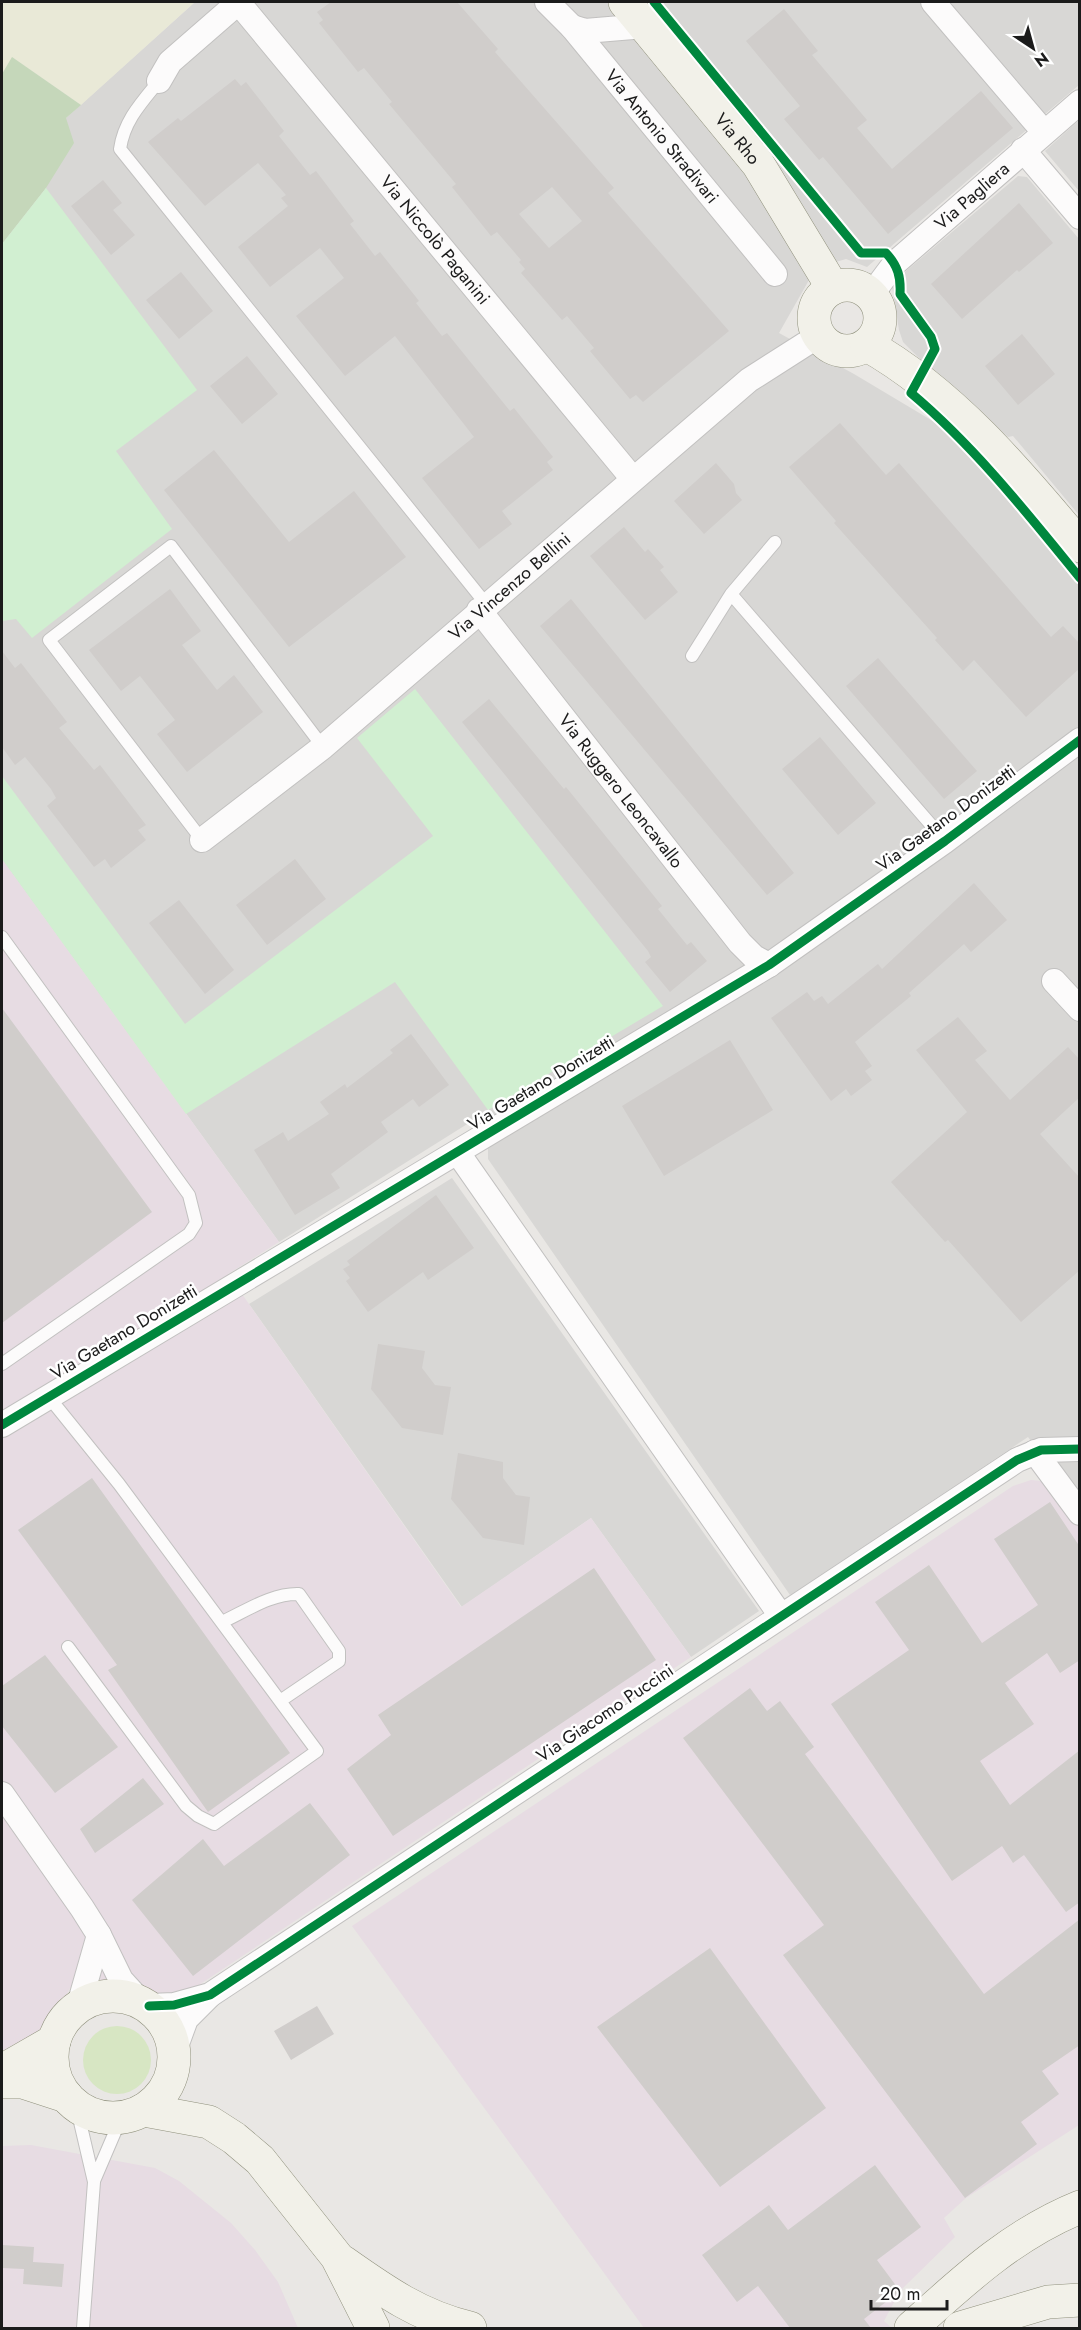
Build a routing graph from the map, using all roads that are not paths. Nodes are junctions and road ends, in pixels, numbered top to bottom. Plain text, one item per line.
1 (238, 2) edge
2 (547, 2) edge
3 (933, 2) edge
4 (635, 14) edge
5 (572, 27) junction
6 (159, 81) joint
7 (1080, 102) edge
8 (1044, 132) junction
9 (1023, 150) junction
10 (1080, 217) edge
11 (775, 274) dead end
12 (833, 288) junction
13 (871, 295) junction
14 (818, 336) junction
15 (867, 345) junction
16 (633, 479) junction
17 (775, 542) dead end
18 (1080, 546) edge
19 (731, 594) junction
20 (482, 607) junction
21 (692, 656) dead end
22 (1080, 740) edge
23 (323, 747) junction
24 (202, 840) joint
25 (945, 841) junction
26 (2, 937) edge
27 (769, 965) junction
28 (1054, 981) dead end
29 (1080, 1009) edge
30 (458, 1153) junction
31 (2, 1364) edge
32 (48, 1396) junction
33 (2, 1425) edge
34 (1080, 1449) edge
35 (1035, 1452) junction
36 (1080, 1513) edge
37 (781, 1616) junction
38 (222, 1622) junction
39 (68, 1647) dead end
40 (280, 1701) junction
41 (2, 1794) edge
42 (99, 1935) junction
43 (210, 1995) junction
44 (146, 2004) junction
45 (79, 2005) junction
46 (54, 2041) junction
47 (175, 2055) junction
48 (2, 2071) edge
49 (2, 2082) edge
50 (71, 2101) junction
51 (133, 2114) junction
52 (209, 2122) junction
53 (94, 2182) junction
54 (1080, 2207) edge
55 (337, 2257) junction
56 (1080, 2300) edge
57 (83, 2328) edge
58 (373, 2328) edge
59 (470, 2328) edge
60 (911, 2328) edge
61 (960, 2328) edge

1 - 6 street
1 - 16 street, Via Niccolò Paganini
2 - 5 street, Via Antonio Stradivari
3 - 8 street
4 - 5 street
4 - 12 main road, Via Rho
5 - 11 street, Via Antonio Stradivari
6 - 20 lane
7 - 8 street, Via Pagliera
8 - 9 street, Via Pagliera
9 - 10 street
9 - 13 street, Via Pagliera
12 - 13 main road
12 - 14 main road
13 - 15 main road
14 - 15 main road
14 - 16 street, Via Vincenzo Bellini
15 - 18 main road
16 - 20 street, Via Vincenzo Bellini
17 - 19 lane
19 - 21 lane
19 - 25 lane
20 - 23 street, Via Vincenzo Bellini
20 - 27 street, Via Ruggero Leoncavallo
22 - 25 street, Via Gaetano Donizetti
23 - 24 street, Via Vincenzo Bellini
23 - 24 lane
25 - 27 street, Via Gaetano Donizetti
26 - 31 lane
27 - 30 street, Via Gaetano Donizetti
28 - 29 street
30 - 32 street, Via Gaetano Donizetti
30 - 37 street
32 - 33 street, Via Gaetano Donizetti
32 - 38 lane
34 - 35 street, Via Giacomo Puccini
35 - 36 street
35 - 37 street, Via Giacomo Puccini
37 - 43 street, Via Giacomo Puccini
38 - 40 lane
38 - 40 lane
39 - 40 lane
41 - 42 street
42 - 44 street
42 - 45 street
43 - 44 street, Via Giacomo Puccini
43 - 47 street
44 - 45 main road
44 - 47 main road
45 - 46 main road
46 - 48 main road
46 - 50 main road
47 - 51 main road
47 - 52 main road
49 - 50 main road
50 - 51 main road
50 - 53 lane
51 - 52 main road
51 - 53 lane
52 - 55 main road
53 - 57 lane
54 - 60 main road
55 - 58 main road
55 - 59 main road
56 - 61 main road

